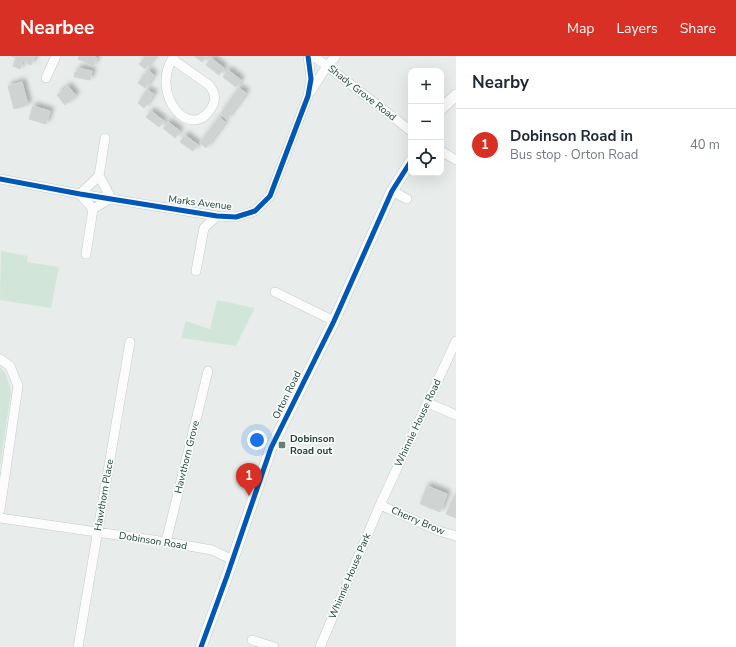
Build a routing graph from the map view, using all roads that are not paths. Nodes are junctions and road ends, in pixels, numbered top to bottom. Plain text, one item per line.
1 (56, 56) edge
2 (308, 56) edge
3 (313, 56) edge
4 (336, 56) edge
5 (173, 57) edge
6 (327, 66) junction
7 (46, 78) dead end
8 (456, 95) edge
9 (308, 96) junction
10 (444, 105) edge
11 (408, 129) edge
12 (105, 138) dead end
13 (444, 153) edge
14 (456, 160) edge
15 (408, 166) edge
16 (99, 176) junction
17 (4, 180) edge
18 (0, 188) edge
19 (392, 191) junction
20 (80, 194) junction
21 (111, 198) junction
22 (407, 199) dead end
23 (93, 210) junction
24 (193, 212) junction
25 (217, 216) junction
26 (204, 228) junction
27 (86, 254) dead end
28 (196, 271) dead end
29 (275, 292) dead end
30 (334, 322) junction
31 (456, 341) edge
32 (130, 342) dead end
33 (0, 359) edge
34 (208, 371) dead end
35 (428, 403) junction
36 (456, 415) edge
37 (380, 505) junction
38 (0, 510) edge
39 (0, 518) edge
40 (97, 532) junction
41 (456, 536) edge
42 (166, 542) junction
43 (233, 560) junction
44 (252, 640) dead end
45 (78, 647) edge
46 (201, 647) edge
47 (274, 647) edge
48 (320, 647) edge

1 - 7 street
2 - 9 street, Marks Avenue
3 - 6 street, Shady Grove Road
4 - 6 street, Marks Avenue
5 - 5 street
6 - 9 street, Marks Avenue
6 - 11 street, Shady Grove Road
8 - 10 street
9 - 25 street, Marks Avenue
12 - 16 street
13 - 14 street
15 - 19 street, Orton Road
16 - 20 street
16 - 21 street
17 - 18 street
17 - 20 street, Marks Avenue
19 - 22 street
19 - 30 street, Orton Road
20 - 21 street, Marks Avenue
20 - 23 street
21 - 23 street
21 - 24 street, Marks Avenue
23 - 27 street
24 - 25 street, Marks Avenue
24 - 26 street
25 - 26 street
26 - 28 street
29 - 30 street
30 - 43 street, Orton Road
31 - 35 street, Whinnie House Road
32 - 40 street, Hawthorn Place
33 - 38 street
34 - 42 street, Hawthorn Grove
35 - 36 street
35 - 37 street, Whinnie House Road
37 - 41 street, Cherry Brow
37 - 48 street, Whinnie House Park
39 - 40 street, Dobinson Road
40 - 42 street, Dobinson Road
40 - 45 street, Hawthorn Place
42 - 43 street, Dobinson Road
43 - 46 street, Orton Road
44 - 47 street

